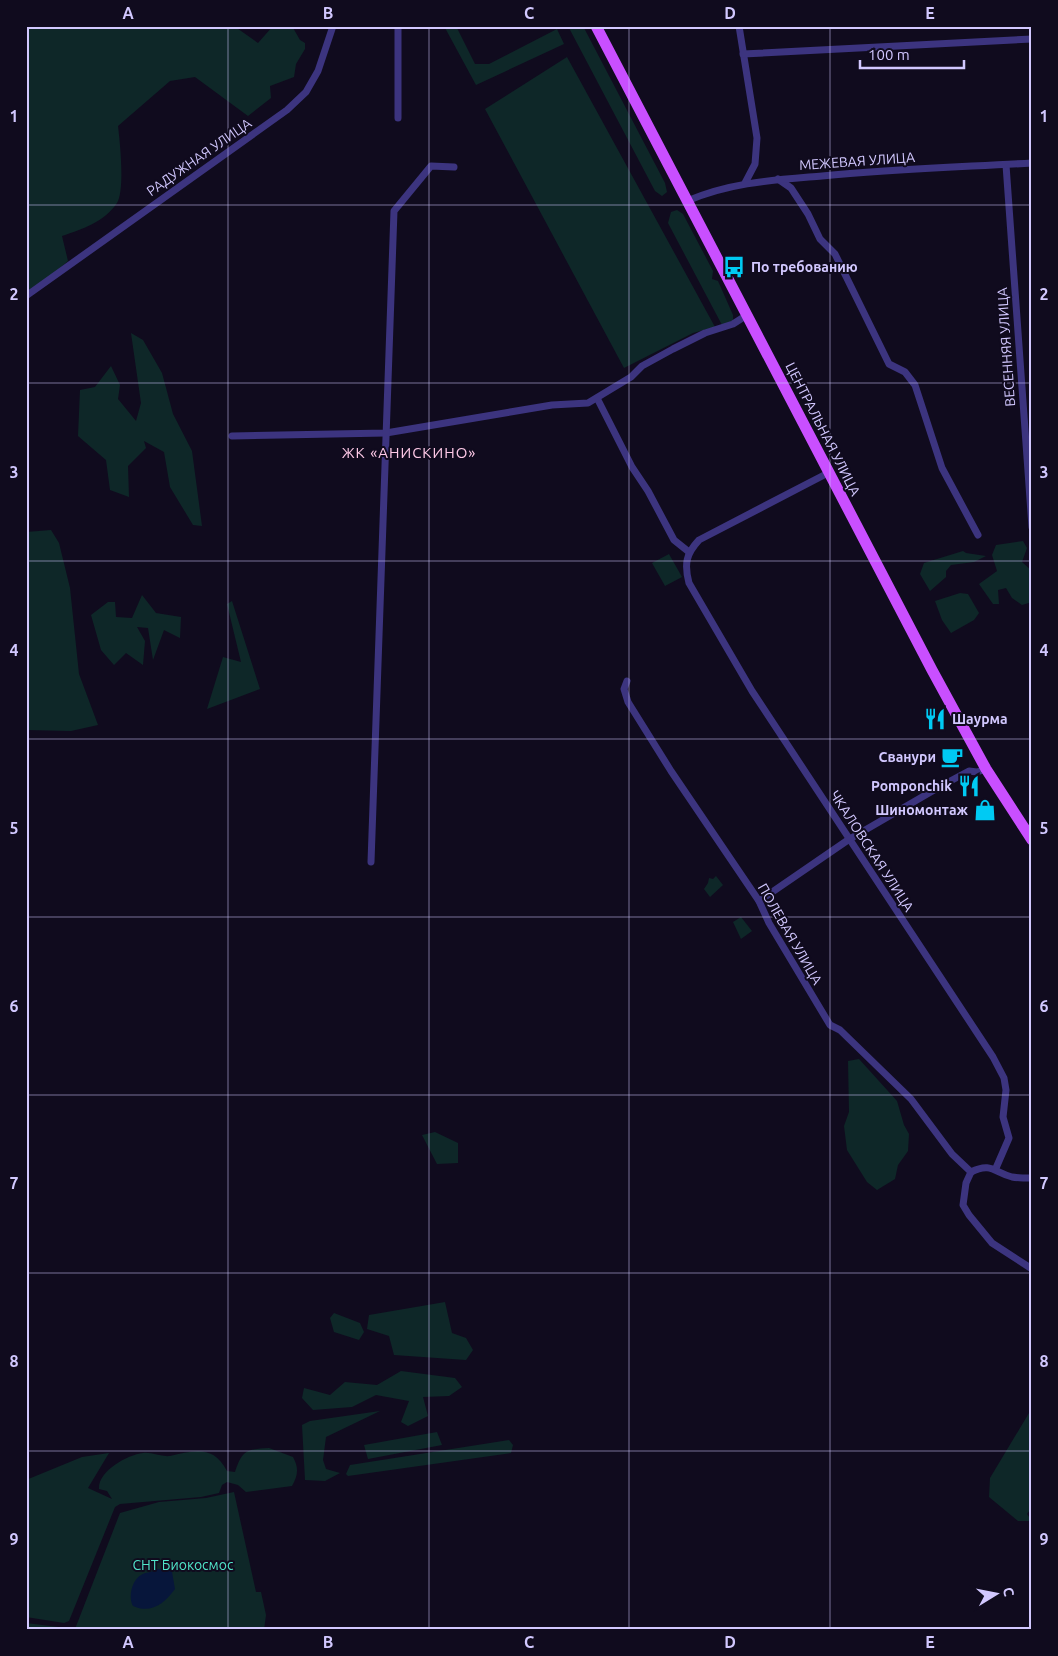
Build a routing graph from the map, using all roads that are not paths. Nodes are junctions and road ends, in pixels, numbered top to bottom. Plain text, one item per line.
1 (333, 26) edge
2 (398, 26) edge
3 (596, 26) edge
4 (739, 26) edge
5 (1032, 39) edge
6 (743, 54) junction
7 (398, 118) dead end
8 (1032, 163) edge
9 (1006, 165) junction
10 (454, 167) dead end
11 (778, 179) junction
12 (745, 183) junction
13 (687, 201) junction
14 (26, 296) edge
15 (747, 316) junction
16 (597, 398) junction
17 (386, 433) junction
18 (232, 436) dead end
19 (828, 473) junction
20 (1032, 527) edge
21 (978, 534) dead end
22 (689, 552) junction
23 (627, 681) dead end
24 (986, 769) junction
25 (848, 840) junction
26 (1032, 840) edge
27 (371, 862) dead end
28 (759, 901) junction
29 (996, 1168) junction
30 (971, 1172) junction
31 (1032, 1178) edge
32 (1032, 1269) edge

1 - 14 street, РАДУЖНАЯ УЛИЦА
2 - 7 street
3 - 13 main road, ЦЕНТРАЛЬНАЯ УЛИЦА
4 - 6 street
5 - 6 street
6 - 12 street
8 - 9 street, МЕЖЕВАЯ УЛИЦА
9 - 11 street, МЕЖЕВАЯ УЛИЦА
9 - 20 street, ВЕСЕННЯЯ УЛИЦА
10 - 17 street
11 - 12 street, МЕЖЕВАЯ УЛИЦА
11 - 21 street
12 - 13 street, МЕЖЕВАЯ УЛИЦА
13 - 15 main road, ЦЕНТРАЛЬНАЯ УЛИЦА
15 - 16 street
15 - 19 main road, ЦЕНТРАЛЬНАЯ УЛИЦА
16 - 17 street
16 - 22 street
17 - 18 street
17 - 27 street
19 - 22 street
19 - 24 main road, ЦЕНТРАЛЬНАЯ УЛИЦА
22 - 25 street, ЧКАЛОВСКАЯ УЛИЦА
23 - 28 street, ПОЛЕВАЯ УЛИЦА
24 - 25 street
24 - 26 main road, ЦЕНТРАЛЬНАЯ УЛИЦА
25 - 28 street
25 - 29 street, ЧКАЛОВСКАЯ УЛИЦА
28 - 30 street, ПОЛЕВАЯ УЛИЦА
29 - 30 street
29 - 31 street
30 - 32 street

